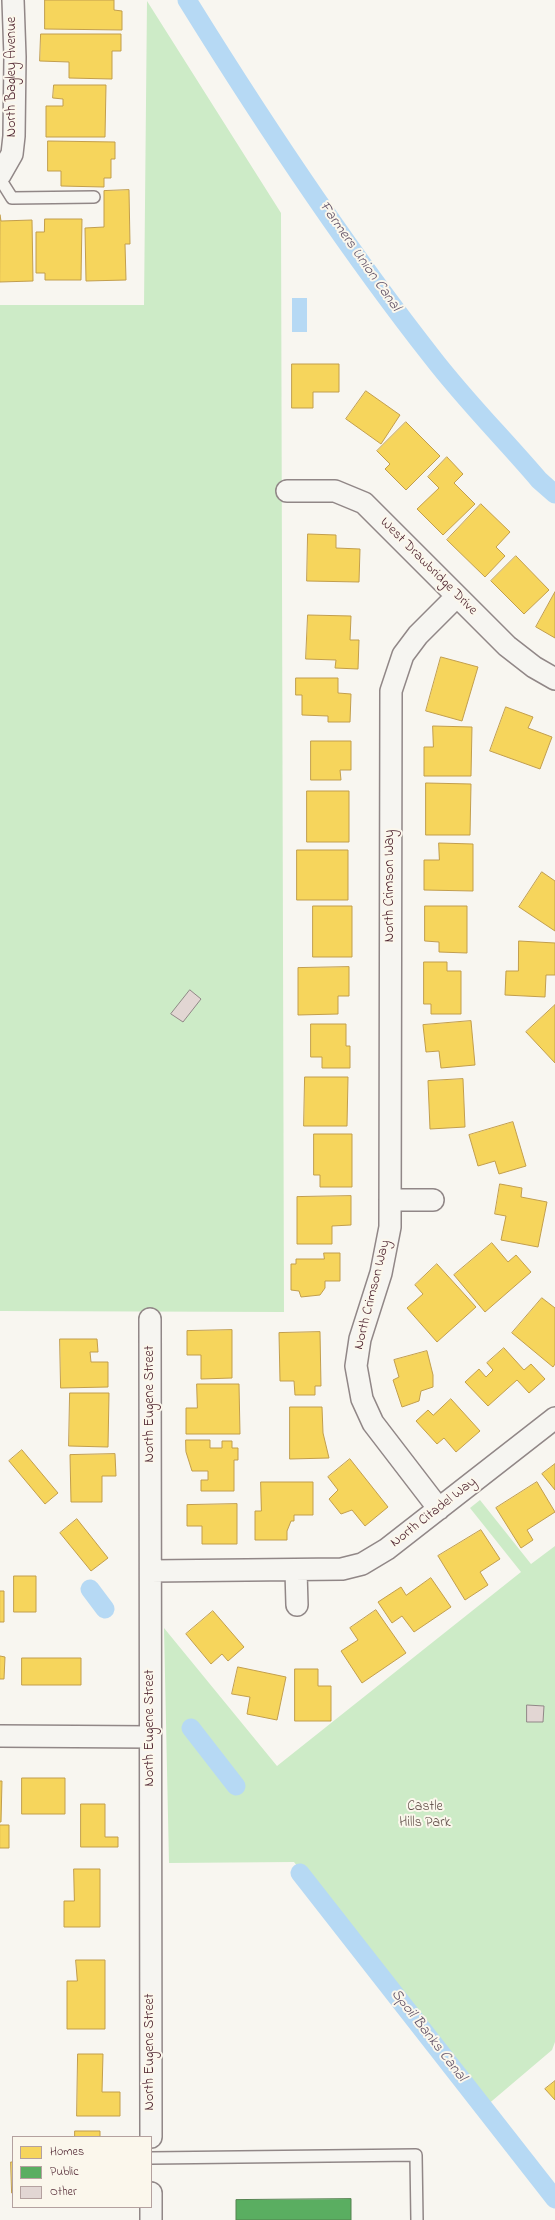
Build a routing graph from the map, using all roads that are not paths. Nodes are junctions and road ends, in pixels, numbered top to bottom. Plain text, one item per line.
1 (13, 0) edge
2 (0, 175) edge
3 (0, 179) edge
4 (94, 197) dead end
5 (287, 490) dead end
6 (457, 596) junction
7 (555, 679) edge
8 (390, 1200) junction
9 (433, 1200) dead end
10 (150, 1319) dead end
11 (555, 1418) edge
12 (439, 1509) junction
13 (151, 1571) junction
14 (296, 1571) junction
15 (297, 1605) dead end
16 (0, 1736) edge
17 (150, 1737) junction
18 (151, 2136) edge
19 (152, 2158) edge
20 (151, 2208) edge
21 (151, 2220) edge
22 (417, 2220) edge

1 - 2 street, North Bagley Avenue
3 - 4 lane
5 - 6 street, West Drawbridge Drive
6 - 7 street, West Drawbridge Drive
6 - 8 street, North Crimson Way
8 - 9 street
8 - 12 street, North Crimson Way
10 - 13 street, North Eugene Street
11 - 12 street, North Citadel Way
12 - 14 street, North Citadel Way
13 - 14 street, North Citadel Way
13 - 17 street, North Eugene Street
14 - 15 street
16 - 17 street
17 - 18 street, North Eugene Street
19 - 22 lane
20 - 21 street

